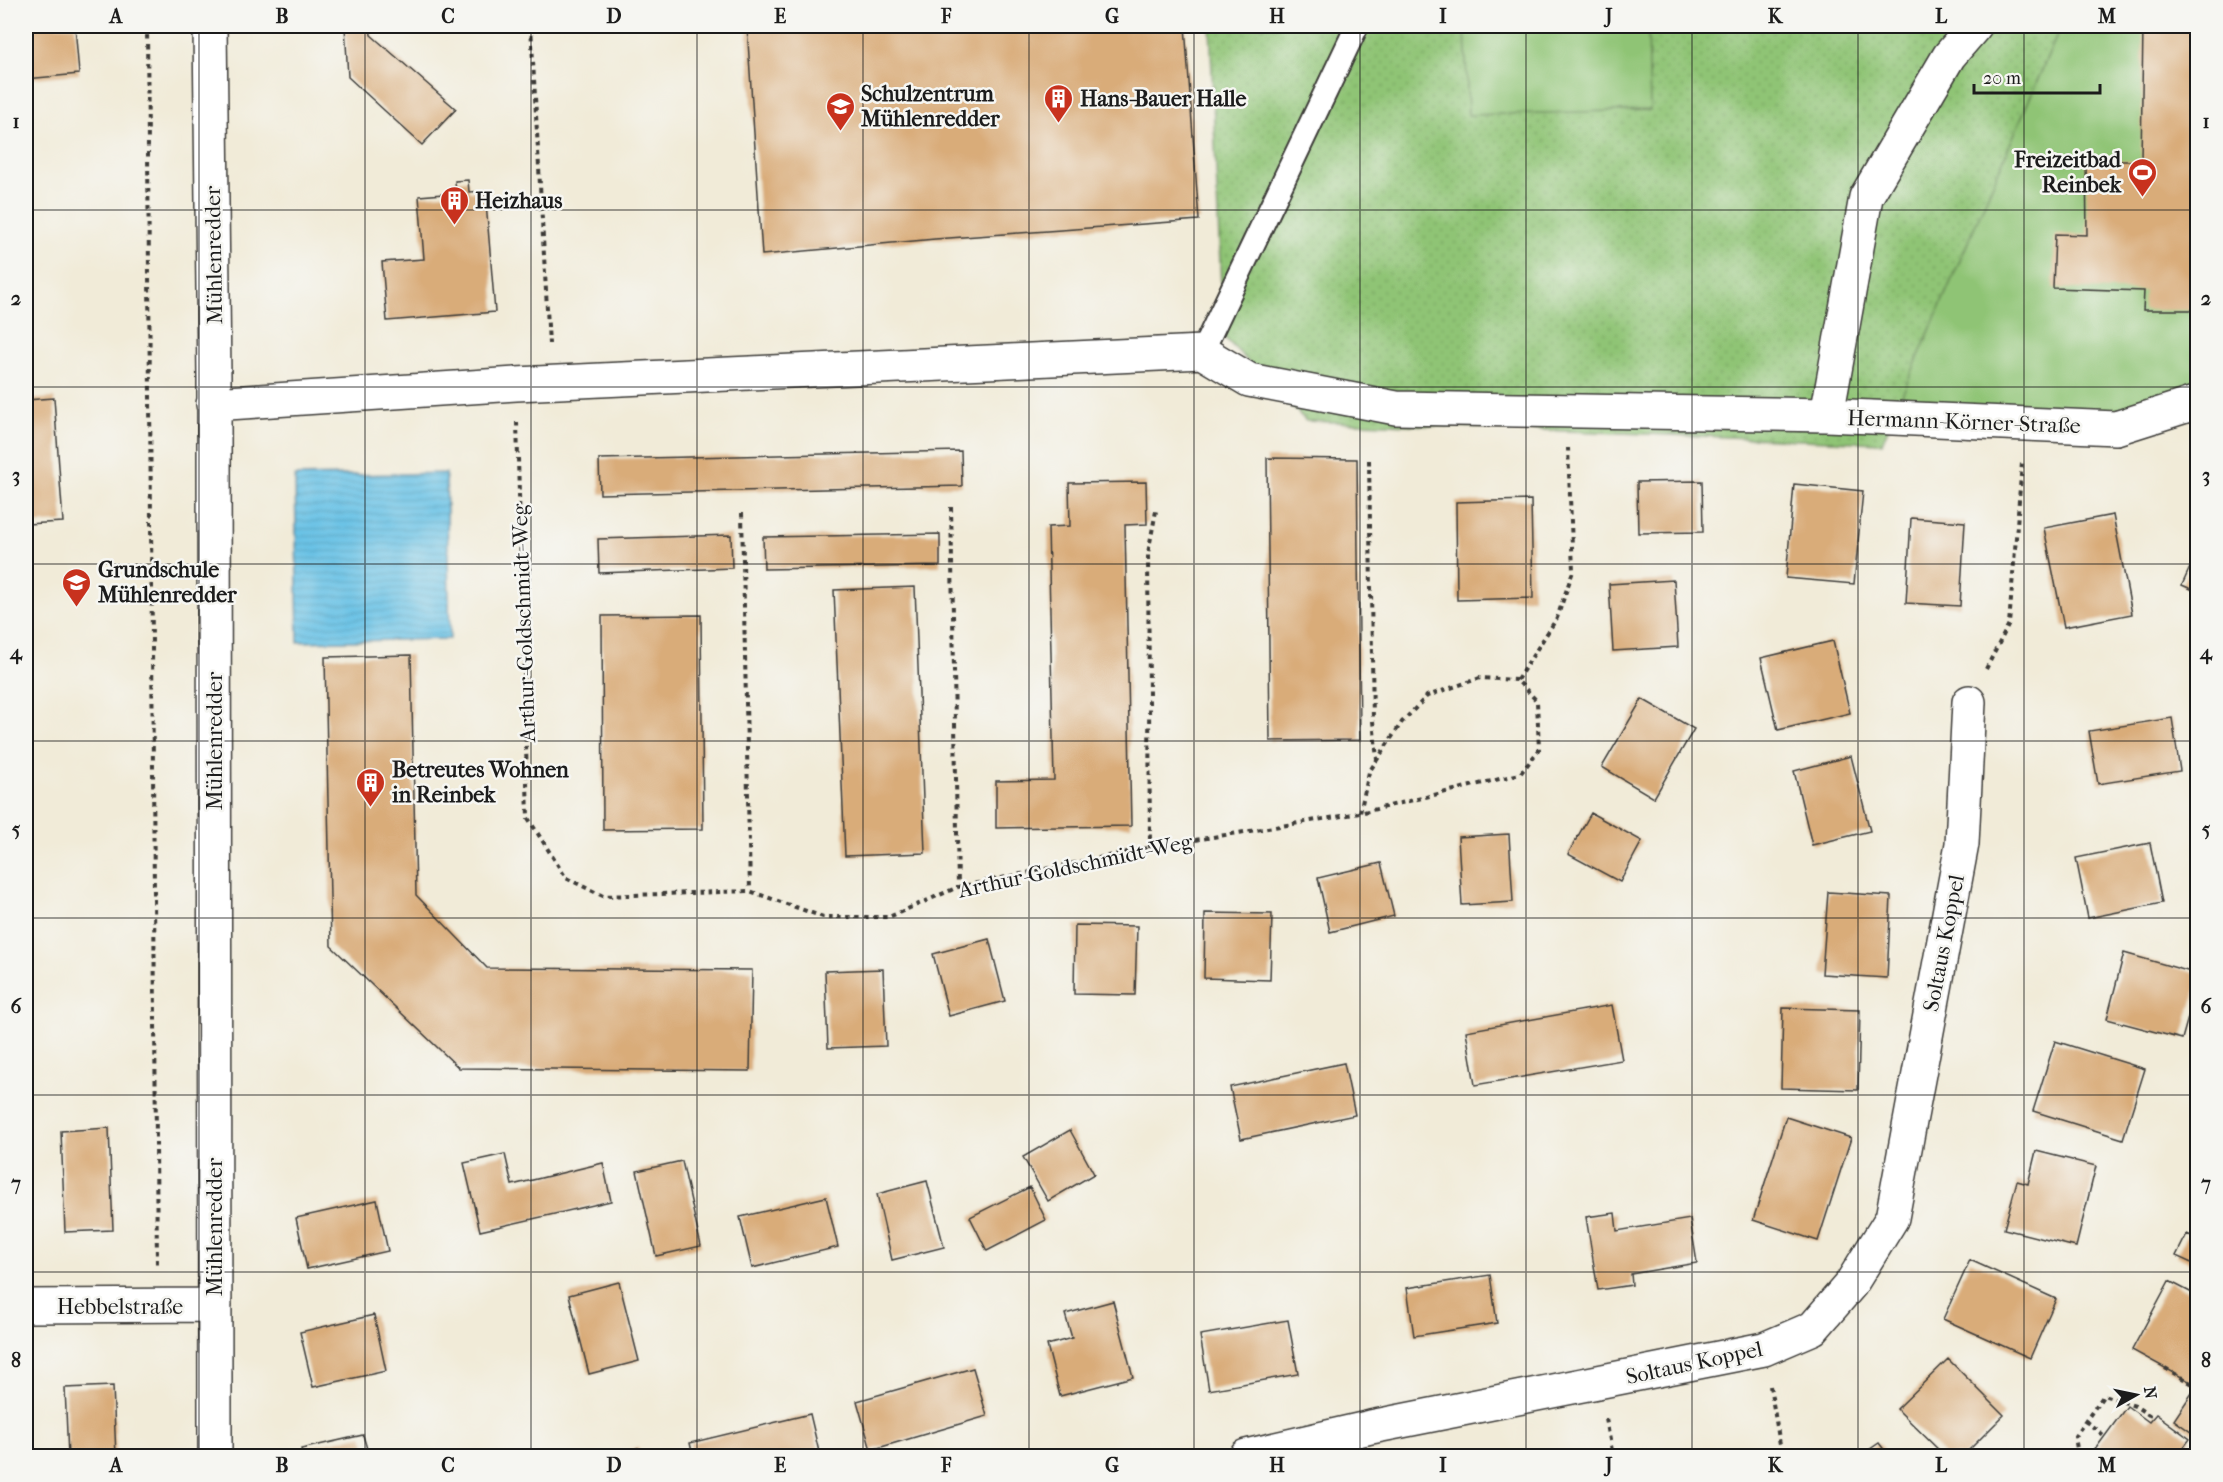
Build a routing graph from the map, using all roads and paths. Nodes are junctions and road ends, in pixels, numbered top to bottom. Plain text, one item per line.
1 (147, 26) edge
2 (210, 26) edge
3 (531, 26) edge
4 (1357, 26) edge
5 (1976, 26) edge
6 (1202, 352) junction
7 (516, 384) junction
8 (2198, 402) edge
9 (213, 404) junction
10 (1567, 411) junction
11 (1827, 415) junction
12 (2025, 423) junction
13 (1369, 460) dead end
14 (951, 507) dead end
15 (1156, 511) dead end
16 (742, 513) dead end
17 (1517, 680) junction
18 (1969, 702) joint
19 (1377, 760) junction
20 (1360, 813) junction
21 (1150, 848) junction
22 (958, 887) junction
23 (750, 891) junction
24 (157, 1305) junction
25 (215, 1305) junction
26 (26, 1306) edge
27 (1764, 1349) junction
28 (2165, 1368) dead end
29 (2198, 1387) edge
30 (2145, 1419) dead end
31 (2085, 1420) junction
32 (2105, 1436) dead end
33 (2198, 1445) edge
34 (215, 1456) edge
35 (1246, 1456) edge
36 (1782, 1456) edge
37 (2078, 1456) edge
38 (2189, 1456) edge

1 - 24 path
2 - 9 street, Mühlenredder
3 - 7 path
4 - 6 lane
5 - 11 street, Hermann-Körner-Straße
6 - 7 street
6 - 10 street
7 - 9 street
7 - 23 path, Arthur-Goldschmidt-Weg
8 - 12 street, Hermann-Körner-Straße
9 - 25 street, Mühlenredder
10 - 11 street
10 - 17 path
11 - 12 street, Hermann-Körner-Straße
12 - 18 path
13 - 19 path
14 - 22 path
15 - 21 path
16 - 23 path
17 - 19 path
17 - 20 path, Arthur-Goldschmidt-Weg
18 - 27 street, Soltaus Koppel
19 - 20 path
20 - 21 path, Arthur-Goldschmidt-Weg
21 - 22 path, Arthur-Goldschmidt-Weg
22 - 23 path, Arthur-Goldschmidt-Weg
24 - 25 street, Hebbelstraße
24 - 26 street, Hebbelstraße
25 - 34 street, Mühlenredder
27 - 35 street, Soltaus Koppel
27 - 36 path
28 - 29 path
30 - 31 path
31 - 32 path
31 - 37 path
33 - 38 path

